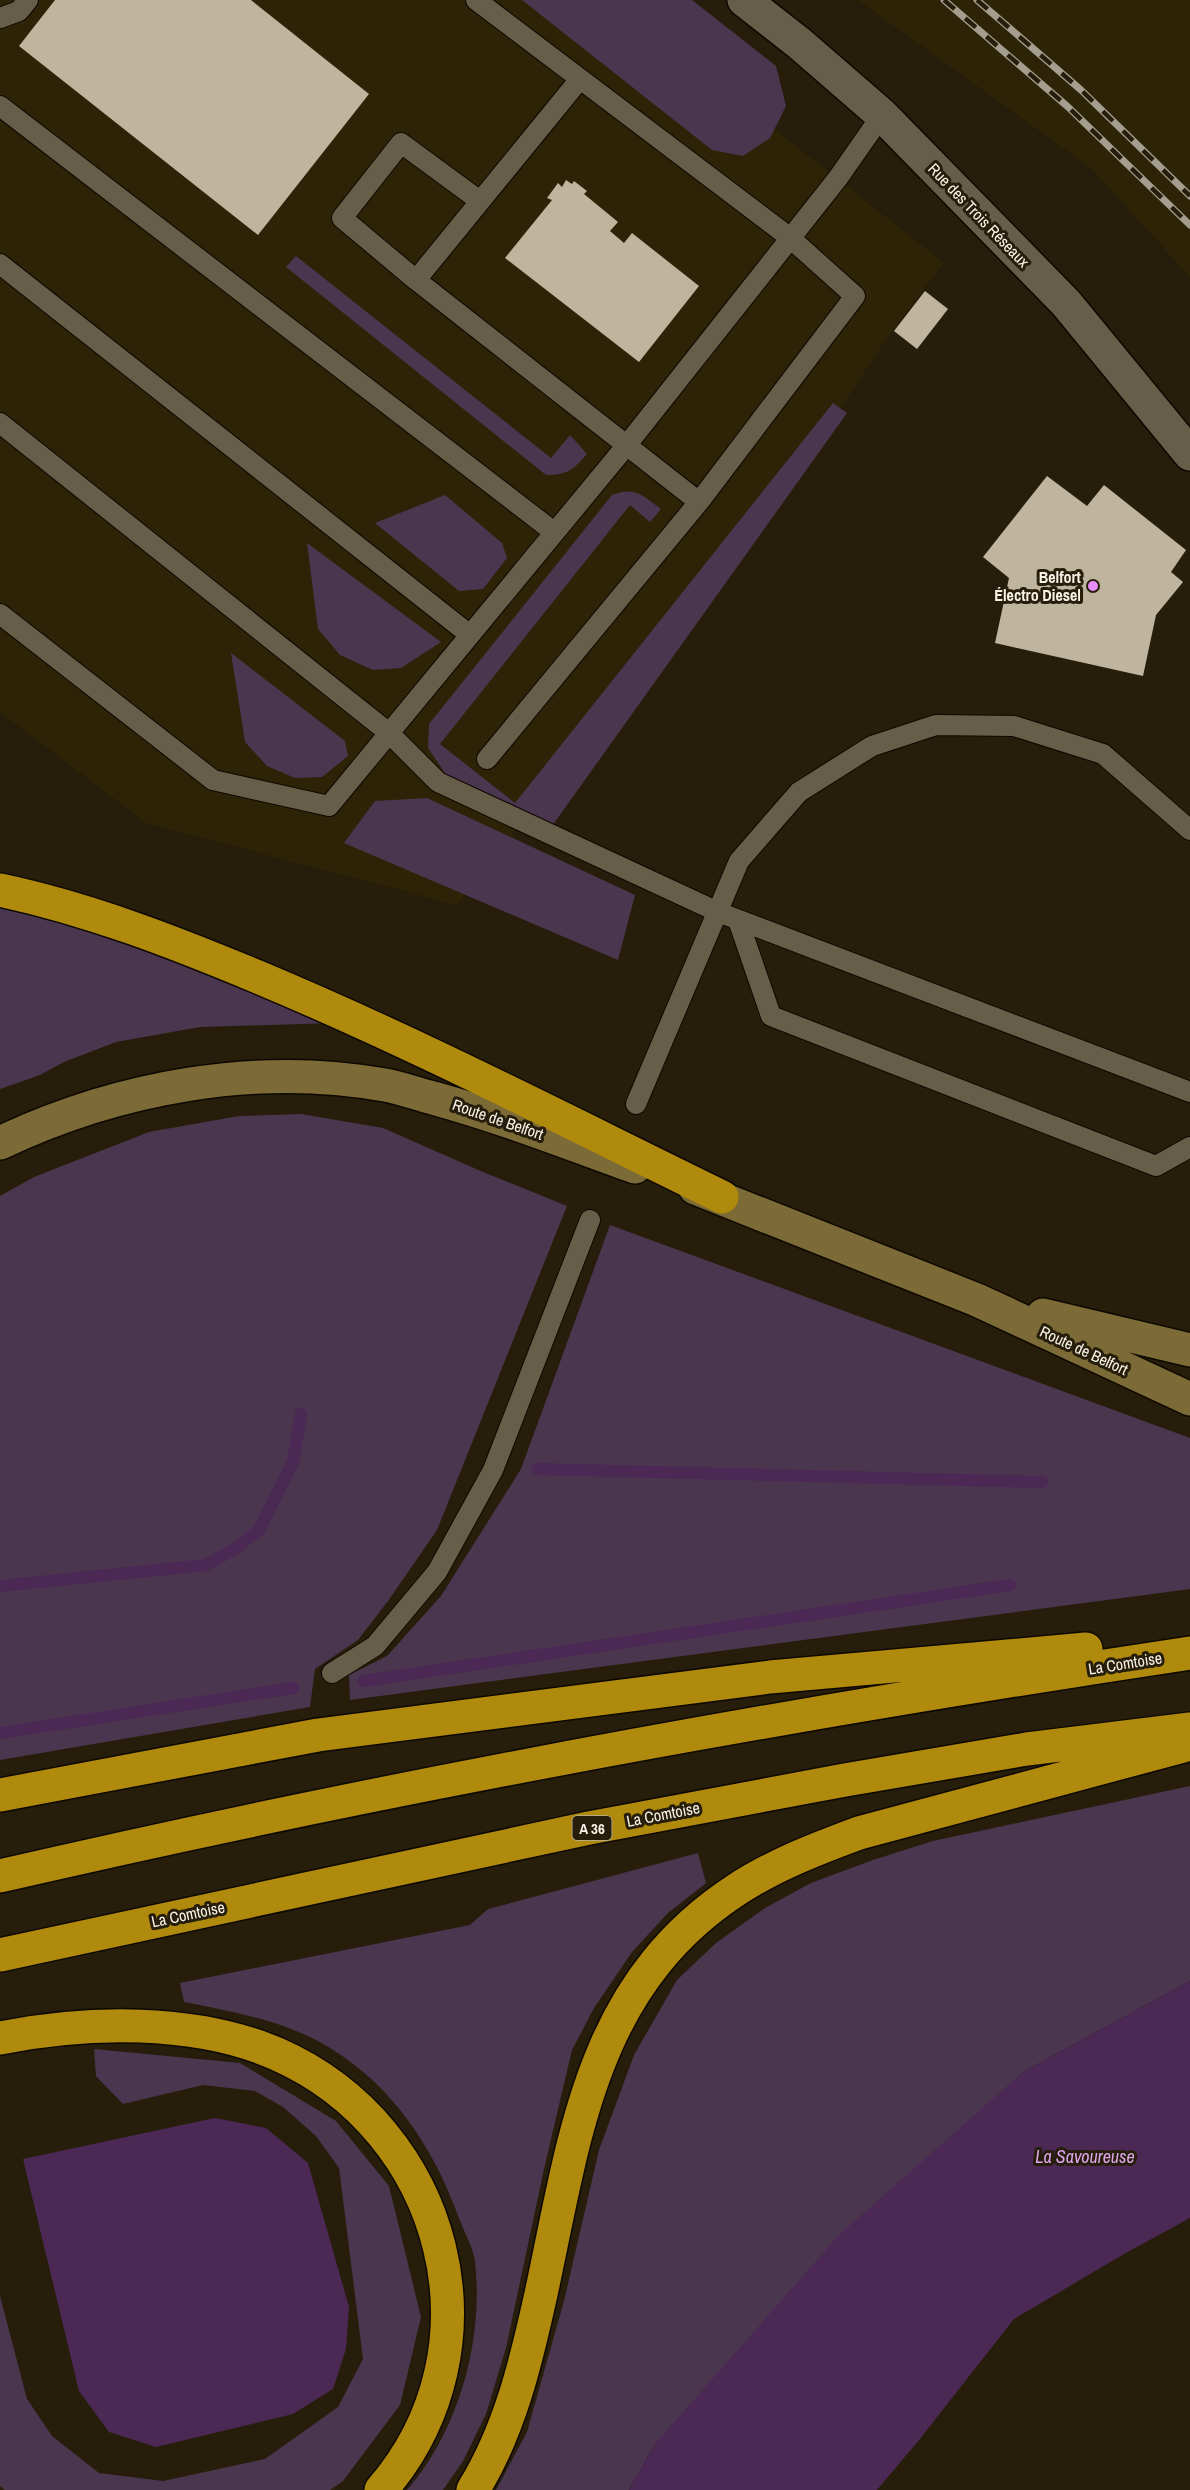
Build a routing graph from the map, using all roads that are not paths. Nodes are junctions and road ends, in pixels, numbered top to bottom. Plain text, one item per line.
1 (28, 0) edge
2 (476, 0) edge
3 (744, 0) edge
4 (0, 18) edge
5 (580, 79) junction
6 (0, 105) edge
7 (882, 115) junction
8 (480, 201) junction
9 (789, 237) junction
10 (0, 264) edge
11 (416, 280) junction
12 (0, 423) edge
13 (626, 446) junction
14 (1190, 454) edge
15 (699, 502) junction
16 (554, 532) junction
17 (0, 614) edge
18 (470, 635) junction
19 (389, 733) junction
20 (487, 759) dead end
21 (1190, 830) edge
22 (0, 890) edge
23 (718, 912) junction
24 (738, 920) junction
25 (1190, 1092) edge
26 (636, 1104) dead end
27 (0, 1143) edge
28 (1190, 1147) edge
29 (722, 1197) junction
30 (590, 1220) dead end
31 (977, 1300) junction
32 (1190, 1350) edge
33 (1184, 1395) edge
34 (1190, 1640) edge
35 (1190, 1653) edge
36 (332, 1673) dead end
37 (1190, 1729) edge
38 (1190, 1745) edge
39 (0, 1795) edge
40 (0, 1876) edge
41 (0, 1955) edge
42 (0, 2038) edge
43 (381, 2490) edge
44 (473, 2490) edge

1 - 4 lane
2 - 5 lane
3 - 7 street, Rue des Trois Réseaux
5 - 8 lane
5 - 9 lane
6 - 16 lane
7 - 9 lane
7 - 14 street, Rue des Trois Réseaux
8 - 11 lane
8 - 11 lane
9 - 13 lane
9 - 15 lane
10 - 18 lane
11 - 13 lane
12 - 19 lane
13 - 15 lane
13 - 16 lane
15 - 20 lane
16 - 18 lane
17 - 19 lane
18 - 19 lane
19 - 23 lane
21 - 23 lane
22 - 29 highway
23 - 24 lane
23 - 26 lane
24 - 25 lane
24 - 28 lane
27 - 29 main road, Route de Belfort
29 - 31 main road, Route de Belfort
30 - 36 lane
31 - 32 main road, Route de Belfort
31 - 33 main road, Route de Belfort
34 - 39 highway
35 - 40 highway, La Comtoise
37 - 41 highway, La Comtoise / A 36
38 - 44 highway
42 - 43 highway

